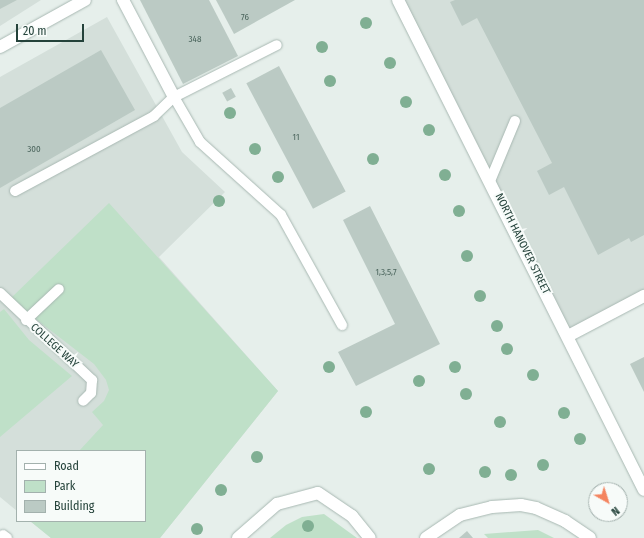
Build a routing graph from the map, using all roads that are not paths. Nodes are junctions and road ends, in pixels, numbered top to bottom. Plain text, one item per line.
1 (85, 0) edge
2 (123, 0) edge
3 (398, 0) edge
4 (277, 45) dead end
5 (0, 47) edge
6 (174, 97) junction
7 (516, 121) dead end
8 (490, 181) junction
9 (14, 191) dead end
10 (60, 289) dead end
11 (0, 293) edge
12 (644, 296) edge
13 (26, 320) junction
14 (342, 325) dead end
15 (568, 336) junction
16 (84, 401) dead end
17 (644, 490) edge
18 (238, 538) edge
19 (370, 538) edge
20 (426, 538) edge
21 (590, 538) edge

1 - 5 street
2 - 6 street
3 - 8 street, NORTH HANOVER STREET
4 - 6 lane
6 - 9 lane
6 - 14 lane
7 - 8 lane
8 - 15 street, NORTH HANOVER STREET
10 - 13 lane
11 - 13 lane, COLLEGE WAY
12 - 15 street
13 - 16 lane, COLLEGE WAY
15 - 17 street, NORTH HANOVER STREET
18 - 19 street
20 - 21 street

